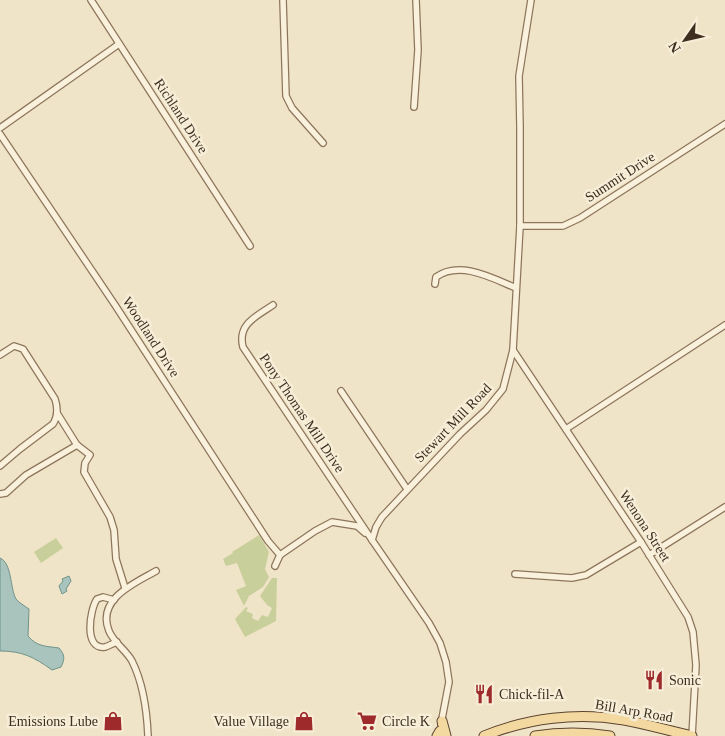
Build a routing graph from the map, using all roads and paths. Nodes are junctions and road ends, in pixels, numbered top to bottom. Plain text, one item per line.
1 (91, 0) edge
2 (283, 0) edge
3 (416, 0) edge
4 (531, 0) edge
5 (119, 44) junction
6 (414, 108) dead end
7 (725, 124) edge
8 (0, 128) edge
9 (0, 134) edge
10 (323, 143) dead end
11 (520, 226) junction
12 (250, 246) dead end
13 (434, 284) dead end
14 (516, 288) junction
15 (273, 305) dead end
16 (725, 325) edge
17 (513, 350) junction
18 (0, 354) edge
19 (341, 391) dead end
20 (57, 413) junction
21 (566, 429) junction
22 (77, 445) junction
23 (0, 466) edge
24 (408, 489) junction
25 (0, 494) edge
26 (725, 506) edge
27 (372, 540) junction
28 (642, 542) junction
29 (280, 555) junction
30 (650, 556) junction
31 (275, 566) dead end
32 (156, 571) dead end
33 (515, 574) dead end
34 (125, 588) junction
35 (114, 600) junction
36 (117, 642) junction
37 (442, 721) joint
38 (499, 730) junction
39 (440, 735) edge
40 (148, 736) edge
41 (477, 736) edge
42 (484, 736) edge
43 (535, 736) edge
44 (610, 736) edge
45 (692, 736) edge

1 - 5 street, Richland Drive
2 - 10 street
3 - 6 street
4 - 11 street, Stewart Mill Road
5 - 8 street
5 - 12 street, Richland Drive
7 - 11 street, Summit Drive
9 - 29 street, Woodland Drive
11 - 14 street, Stewart Mill Road
13 - 14 street
14 - 17 street, Stewart Mill Road
15 - 27 street, Pony Thomas Mill Drive
16 - 21 street
17 - 21 street, Wenona Street
17 - 24 street, Stewart Mill Road
18 - 20 street
19 - 24 street
20 - 22 street
20 - 23 street
21 - 28 street, Wenona Street
22 - 25 street
22 - 34 street
24 - 27 street, Stewart Mill Road
26 - 30 street
27 - 29 street
27 - 37 street
28 - 30 street, Wenona Street
28 - 33 street
29 - 31 street
30 - 45 street, Wenona Street
32 - 34 street
34 - 35 street
35 - 36 street
35 - 36 street
36 - 40 street
37 - 39 main road
38 - 41 main road
38 - 42 main road, Bill Arp Road
38 - 45 main road, Bill Arp Road
43 - 44 main road, Bill Arp Road

